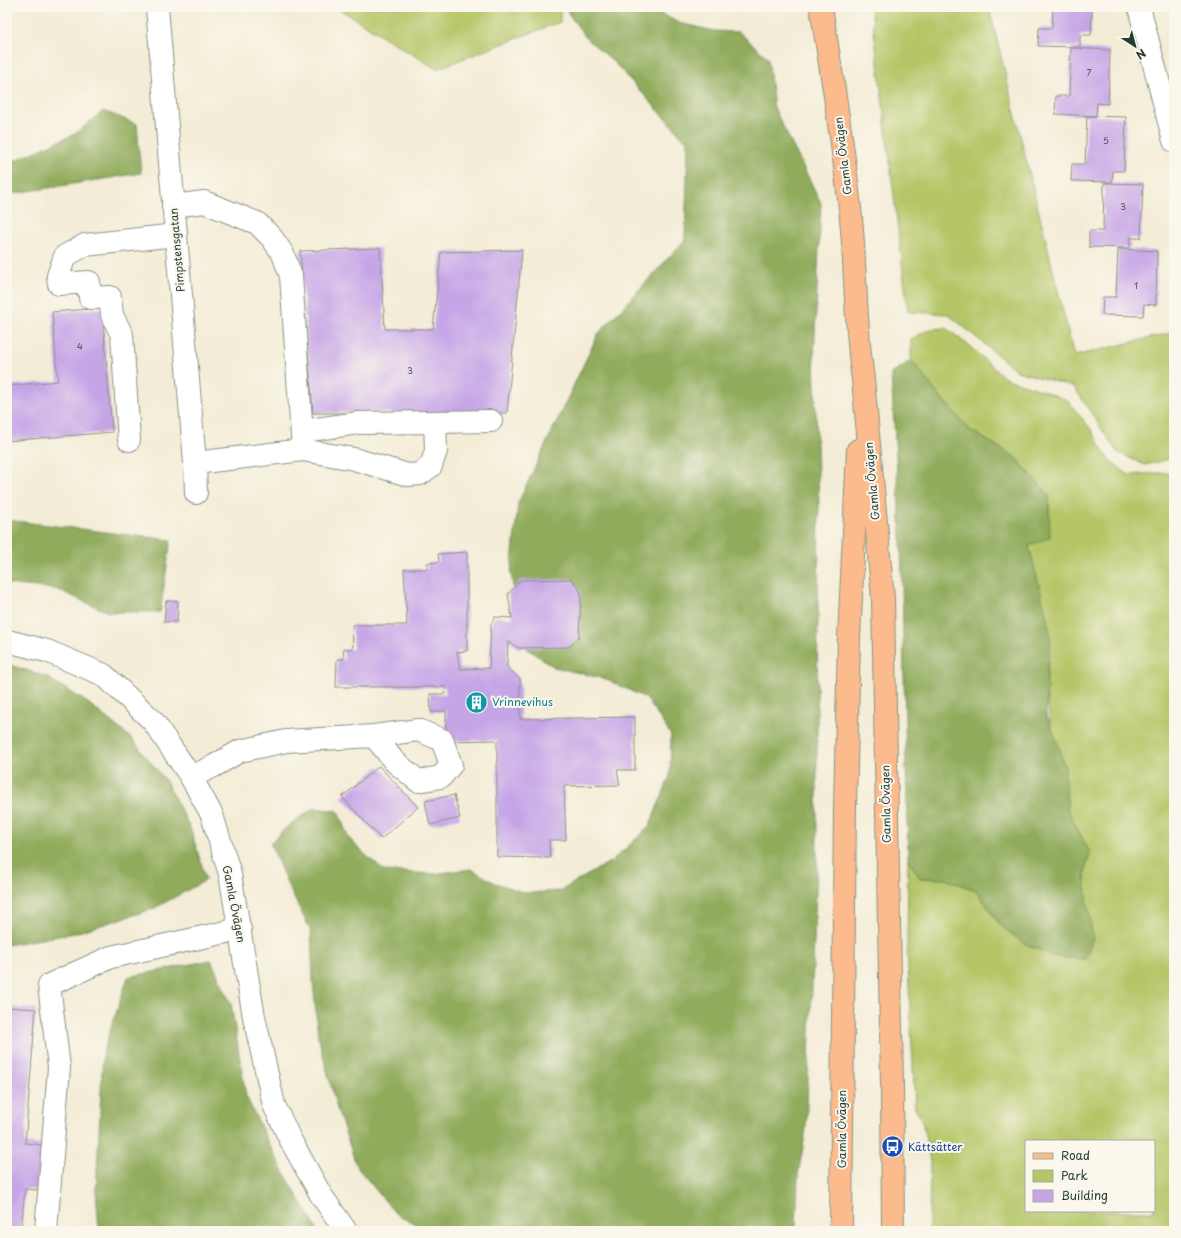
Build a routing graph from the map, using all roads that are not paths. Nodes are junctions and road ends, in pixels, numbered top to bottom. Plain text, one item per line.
1 (157, 7) edge
2 (821, 7) edge
3 (1139, 7) edge
4 (1174, 140) edge
5 (173, 206) junction
6 (176, 235) junction
7 (863, 378) junction
8 (492, 421) dead end
9 (435, 422) junction
10 (129, 440) dead end
11 (303, 440) junction
12 (195, 463) junction
13 (196, 493) dead end
14 (7, 641) edge
15 (374, 736) dead end
16 (192, 777) junction
17 (240, 929) junction
18 (46, 1231) edge
19 (346, 1231) edge
20 (841, 1231) edge
21 (893, 1231) edge

1 - 5 street, Pimpstensgatan
2 - 7 main road, Gamla Övägen
3 - 4 street
5 - 6 street, Pimpstensgatan
5 - 11 street
6 - 10 street
6 - 12 street, Pimpstensgatan
7 - 20 main road, Gamla Övägen
7 - 21 main road, Gamla Övägen
8 - 9 street
9 - 11 street
9 - 11 street
11 - 12 street
12 - 13 street, Pimpstensgatan
14 - 16 street, Gamla Övägen
15 - 16 street
16 - 17 street, Gamla Övägen
17 - 18 street
17 - 19 street, Gamla Övägen

